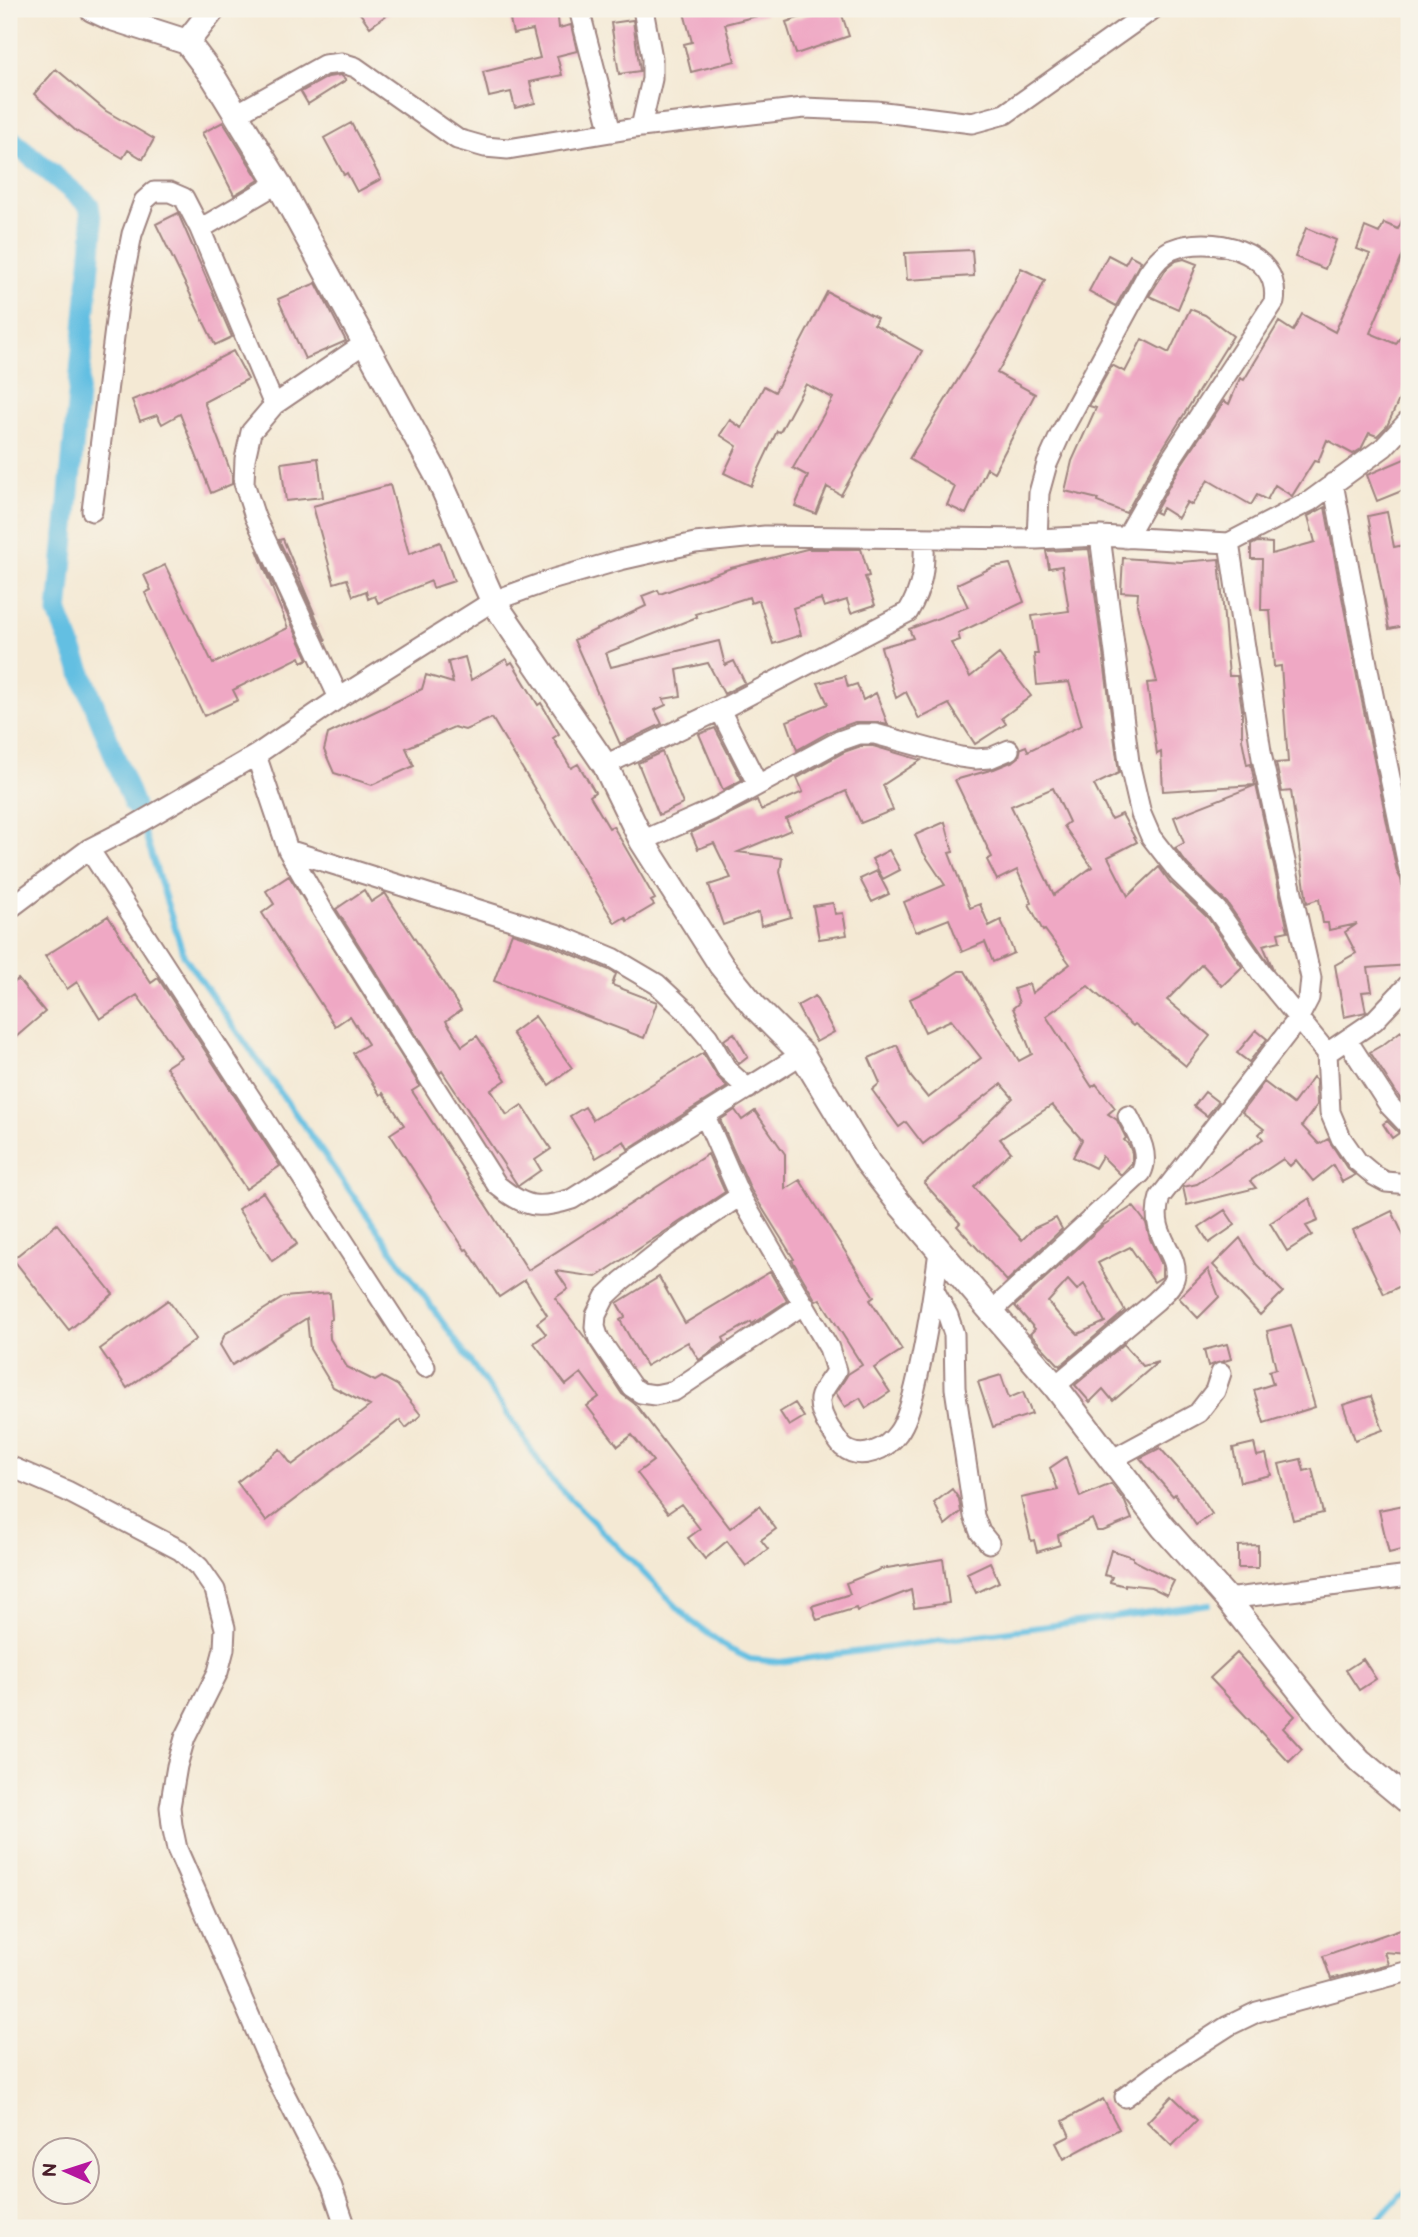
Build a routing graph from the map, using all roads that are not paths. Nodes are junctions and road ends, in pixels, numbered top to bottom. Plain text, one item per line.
1 (92, 9) edge
2 (213, 9) edge
3 (579, 9) edge
4 (643, 9) edge
5 (1153, 9) edge
6 (187, 42) junction
7 (236, 114) junction
8 (641, 127) junction
9 (611, 132) junction
10 (278, 183) junction
11 (200, 229) junction
12 (365, 343) junction
13 (274, 405) junction
14 (1409, 420) edge
15 (1334, 483) junction
16 (92, 511) dead end
17 (1100, 536) junction
18 (924, 538) junction
19 (1126, 538) junction
20 (1037, 539) junction
21 (1229, 543) junction
22 (492, 601) junction
23 (339, 698) junction
24 (720, 710) junction
25 (1009, 750) dead end
26 (256, 755) junction
27 (605, 765) junction
28 (758, 785) junction
29 (642, 841) junction
30 (89, 849) junction
31 (288, 850) junction
32 (1409, 870) edge
33 (9, 909) edge
34 (1409, 984) edge
35 (1298, 1018) junction
36 (1348, 1040) junction
37 (1326, 1053) junction
38 (803, 1054) junction
39 (748, 1089) junction
40 (705, 1116) junction
41 (1128, 1116) dead end
42 (1409, 1126) edge
43 (1409, 1184) edge
44 (740, 1196) junction
45 (939, 1251) junction
46 (934, 1290) junction
47 (804, 1304) junction
48 (992, 1311) junction
49 (425, 1367) dead end
50 (1221, 1374) dead end
51 (1055, 1386) junction
52 (1111, 1460) junction
53 (9, 1466) edge
54 (989, 1543) dead end
55 (1409, 1576) edge
56 (1227, 1599) junction
57 (1409, 1802) edge
58 (1409, 1972) edge
59 (1125, 2097) dead end
60 (346, 2228) edge

1 - 6 main road
2 - 6 main road
3 - 9 street
4 - 8 street
5 - 8 street
6 - 7 main road
7 - 9 street
7 - 10 main road
8 - 9 street
10 - 11 street
10 - 12 main road
11 - 13 street
11 - 16 street
12 - 13 street
12 - 22 main road
13 - 23 street
14 - 15 street
15 - 21 street
15 - 32 street
17 - 19 street
17 - 20 street
17 - 35 street
18 - 20 street
18 - 22 street
18 - 24 street
19 - 20 street
19 - 21 street
21 - 35 street
22 - 23 street
22 - 27 main road
23 - 26 street
24 - 27 street
24 - 28 street
25 - 28 street
26 - 30 street
26 - 31 street
27 - 29 main road
28 - 29 street
29 - 38 main road
30 - 33 street
30 - 49 street
31 - 39 street
31 - 40 street
34 - 36 street
35 - 37 street
35 - 51 street
36 - 37 street
36 - 42 street
37 - 43 street
38 - 39 street
38 - 45 main road
39 - 40 street
40 - 44 street
41 - 48 street
44 - 47 street
44 - 47 street
45 - 46 street
45 - 48 main road
46 - 47 street
46 - 54 street
48 - 51 main road
50 - 52 street
51 - 52 main road
52 - 56 main road
53 - 60 street
55 - 56 street
56 - 57 main road
58 - 59 street

